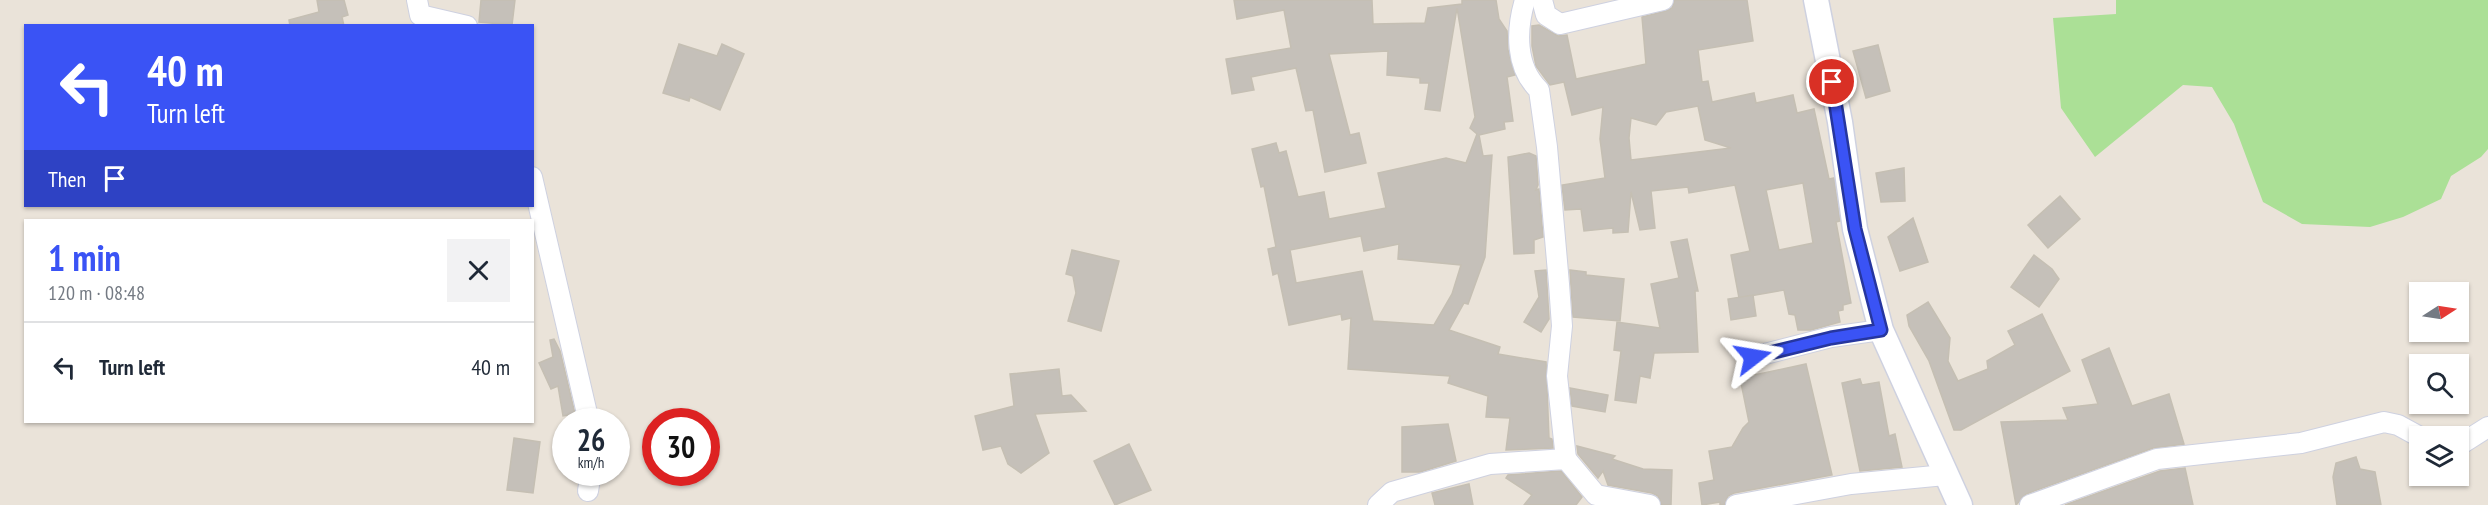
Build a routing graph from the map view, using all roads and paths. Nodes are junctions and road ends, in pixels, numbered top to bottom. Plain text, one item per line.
1 (417, 0) edge
2 (1525, 0) edge
3 (1542, 0) edge
4 (1663, 0) edge
5 (1816, 0) edge
6 (458, 24) edge
7 (534, 185) edge
8 (1881, 330) junction
9 (1753, 357) dead end
10 (587, 408) edge
11 (2488, 427) edge
12 (2409, 431) edge
13 (2469, 439) edge
14 (1566, 459) junction
15 (1946, 475) junction
16 (1378, 505) edge
17 (1650, 505) edge
18 (1736, 505) edge
19 (1960, 505) edge
20 (2030, 505) edge

1 - 6 street
2 - 14 street
3 - 4 street
5 - 8 street
7 - 10 street
8 - 9 street
8 - 15 street
11 - 13 street
12 - 20 street
14 - 16 street
14 - 17 street
15 - 18 street
15 - 19 street

